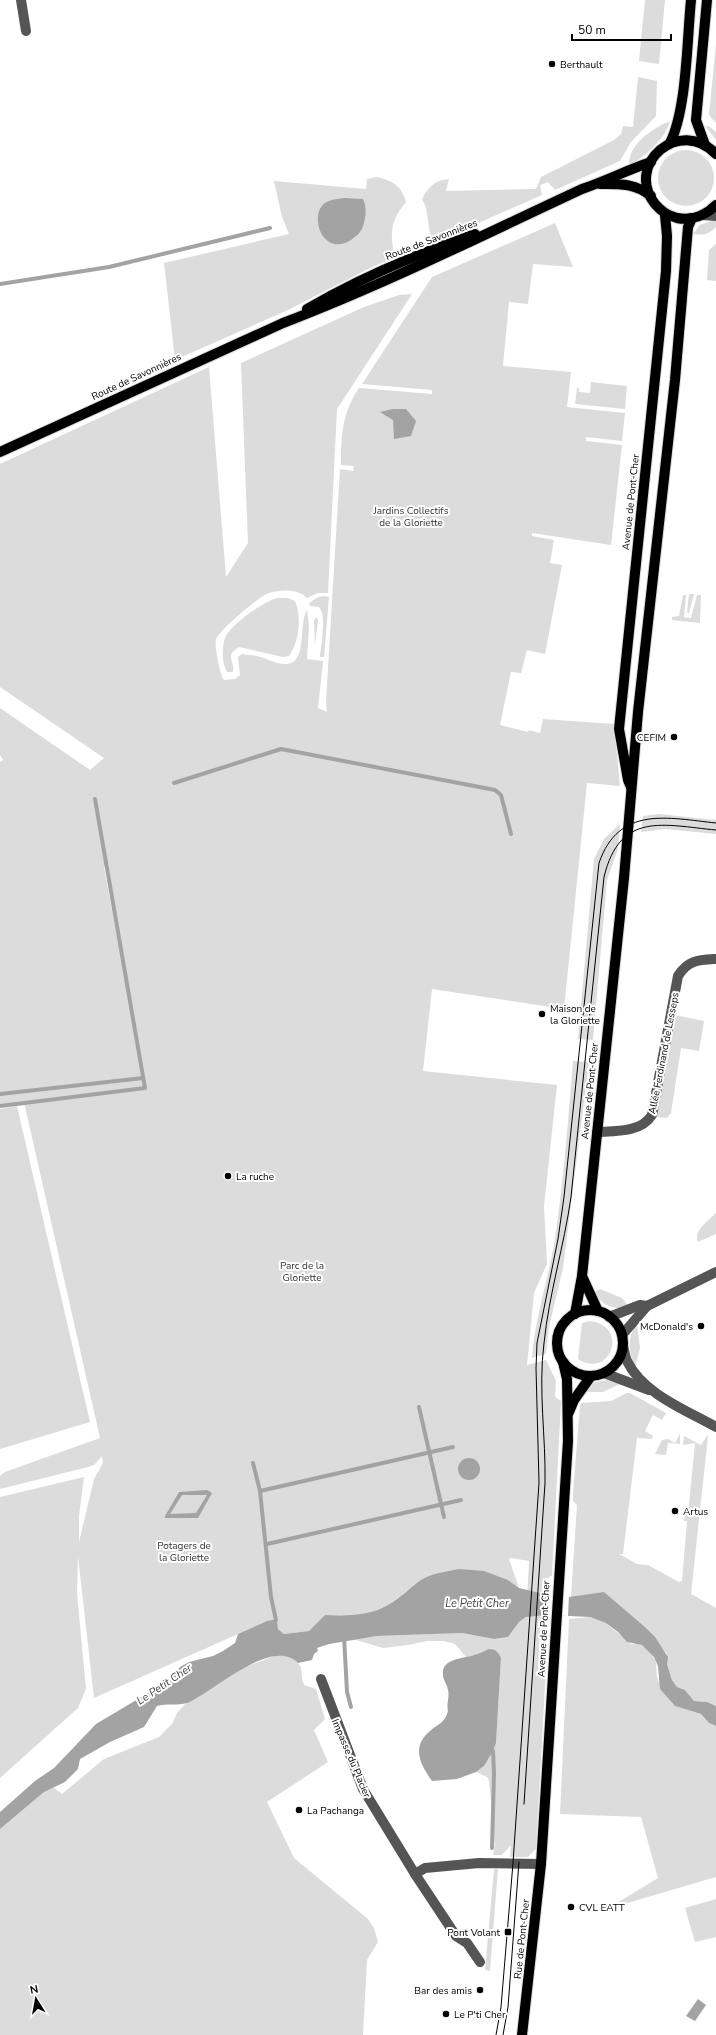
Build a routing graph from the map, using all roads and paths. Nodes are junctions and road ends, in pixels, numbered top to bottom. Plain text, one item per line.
1 (21, 0) edge
2 (691, 0) edge
3 (707, 0) edge
4 (26, 31) dead end
5 (670, 143) junction
6 (705, 145) junction
7 (716, 154) edge
8 (651, 162) junction
9 (598, 184) junction
10 (651, 196) junction
11 (716, 205) edge
12 (665, 215) junction
13 (702, 215) junction
14 (716, 216) edge
15 (692, 218) junction
16 (0, 452) edge
17 (633, 790) junction
18 (716, 959) edge
19 (596, 1132) junction
20 (716, 1272) edge
21 (582, 1276) junction
22 (647, 1306) junction
23 (598, 1311) junction
24 (575, 1314) junction
25 (609, 1317) junction
26 (622, 1335) junction
27 (623, 1346) junction
28 (563, 1362) junction
29 (604, 1373) junction
30 (590, 1376) junction
31 (657, 1394) junction
32 (569, 1414) junction
33 (716, 1427) edge
34 (321, 1679) dead end
35 (542, 1846) joint
36 (541, 1864) junction
37 (415, 1874) junction
38 (480, 1962) dead end
39 (522, 2035) edge

1 - 4 street
2 - 5 main road
3 - 6 main road
5 - 6 main road
5 - 8 main road
6 - 7 main road
8 - 9 main road, Route de Savonnières
8 - 10 main road
9 - 10 main road, Route de Savonnières
9 - 16 main road, Route de Savonnières
10 - 12 main road
11 - 13 main road
12 - 15 main road
12 - 17 main road, Avenue de Pont-Cher
13 - 14 street
13 - 15 main road
15 - 17 main road, Avenue de Pont-Cher
17 - 19 main road, Avenue de Pont-Cher
18 - 19 street, Allée Ferdinand de Lesseps
19 - 21 main road, Avenue de Pont-Cher
20 - 22 street
21 - 23 main road
21 - 24 main road, Avenue de Pont-Cher
22 - 25 street
22 - 26 street
23 - 24 main road
23 - 25 main road
24 - 28 main road
25 - 26 main road
26 - 27 main road
27 - 29 main road
27 - 31 street
28 - 30 main road
28 - 32 main road, Avenue de Pont-Cher
29 - 30 main road
29 - 31 street
30 - 32 main road, Avenue de Pont-Cher
31 - 33 street
32 - 35 main road, Avenue de Pont-Cher
34 - 37 street, Impasse du Placier
35 - 36 main road, Rue de Pont-Cher
36 - 37 street
36 - 39 main road, Rue de Pont-Cher
37 - 38 street, Impasse du Placier

